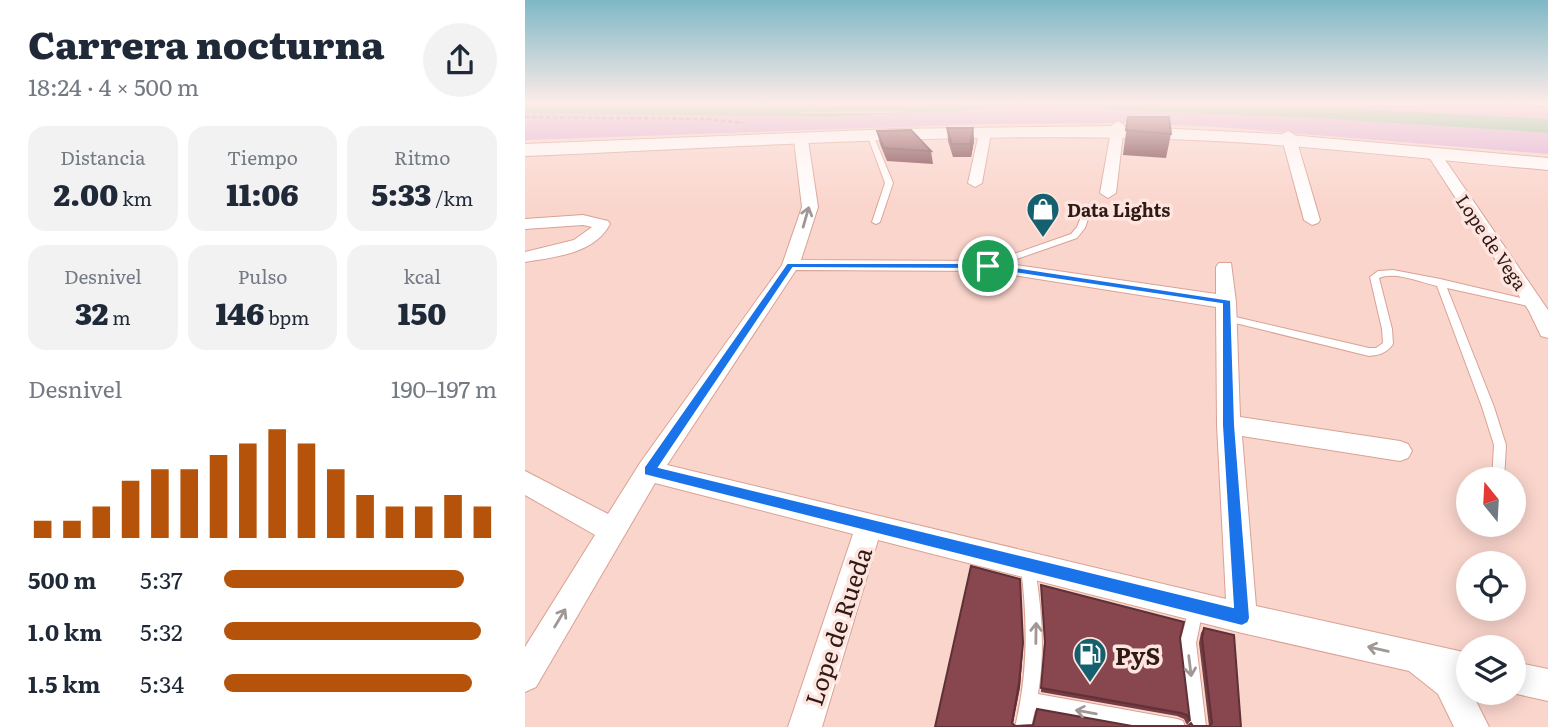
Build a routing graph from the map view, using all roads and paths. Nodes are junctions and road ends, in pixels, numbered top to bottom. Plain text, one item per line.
1 (837, 138) edge
2 (872, 138) edge
3 (984, 138) edge
4 (1116, 138) edge
5 (1289, 138) joint
6 (801, 140) junction
7 (527, 153) edge
8 (1433, 154) junction
9 (1548, 164) edge
10 (975, 183) dead end
11 (1108, 193) dead end
12 (1084, 219) dead end
13 (1312, 220) dead end
14 (876, 222) dead end
15 (525, 224) edge
16 (525, 257) edge
17 (790, 265) junction
18 (988, 266) junction
19 (1225, 267) dead end
20 (1440, 282) junction
21 (1540, 308) edge
22 (1227, 310) junction
23 (1548, 331) edge
24 (1229, 425) junction
25 (1400, 451) dead end
26 (1499, 467) edge
27 (649, 471) junction
28 (525, 482) edge
29 (869, 526) junction
30 (612, 530) junction
31 (1028, 565) junction
32 (1196, 606) junction
33 (1242, 618) junction
34 (1415, 658) junction
35 (1456, 667) edge
36 (525, 676) edge
37 (1526, 680) edge
38 (1548, 685) edge
39 (1030, 701) junction
40 (805, 727) edge
41 (1023, 727) edge
42 (1177, 727) edge
43 (1198, 727) edge
44 (1472, 727) edge

1 - 6 main road
2 - 14 lane
3 - 10 street
4 - 11 street
5 - 8 main road
5 - 13 street
6 - 7 main road
17 -> 6 street
8 - 9 main road
8 - 21 street, Lope de Vega
12 - 18 lane
15 - 16 street
17 - 18 street
17 - 27 street
18 - 22 street
19 - 22 street
20 - 21 lane
20 - 22 lane
20 - 26 lane
21 - 23 street, Lope de Vega
22 - 24 street
24 - 25 street
24 - 33 street
27 - 29 street
27 - 30 street
28 - 30 street
29 - 31 street
29 - 40 street, Lope de Rueda
36 -> 30 street
31 - 32 street
39 -> 31 lane
32 - 33 street
32 -> 43 lane
34 -> 33 street
34 - 35 street
34 - 44 street
37 - 38 street
39 - 41 lane
42 -> 39 lane

